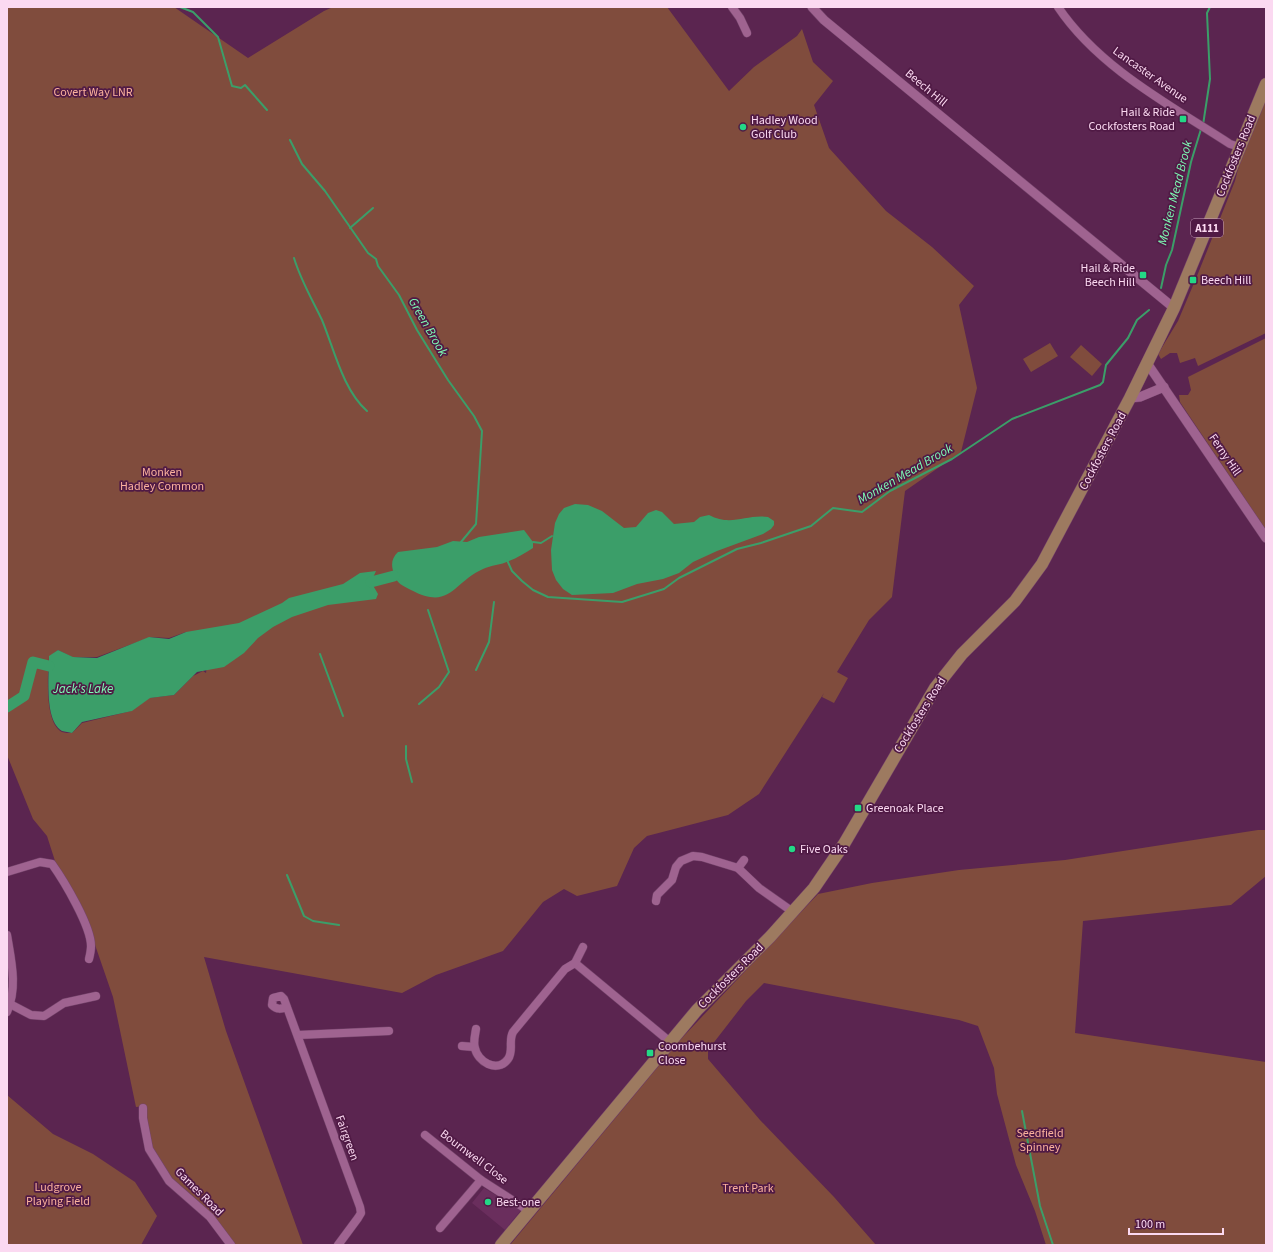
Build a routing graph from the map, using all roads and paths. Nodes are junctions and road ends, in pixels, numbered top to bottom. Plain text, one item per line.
1 (732, 7) edge
2 (812, 7) edge
3 (1058, 7) edge
4 (747, 33) dead end
5 (1266, 84) edge
6 (1240, 147) junction
7 (1174, 308) junction
8 (1147, 363) junction
9 (1164, 387) junction
10 (1130, 398) junction
11 (1266, 538) edge
12 (744, 860) dead end
13 (738, 868) junction
14 (7, 872) edge
15 (656, 901) dead end
16 (793, 912) junction
17 (7, 935) edge
18 (583, 947) dead end
19 (89, 959) dead end
20 (575, 963) junction
21 (96, 996) dead end
22 (287, 1007) dead end
23 (9, 1008) edge
24 (476, 1029) dead end
25 (388, 1031) dead end
26 (298, 1035) junction
27 (670, 1041) junction
28 (462, 1046) dead end
29 (474, 1047) junction
30 (143, 1108) dead end
31 (425, 1134) dead end
32 (481, 1180) junction
33 (529, 1211) junction
34 (440, 1228) dead end
35 (231, 1245) edge
36 (338, 1245) edge
37 (500, 1245) edge

1 - 4 street
2 - 7 street, Beech Hill
3 - 6 street, Lancaster Avenue
5 - 6 main road, Cockfosters Road / A111
6 - 7 main road, Cockfosters Road / A111
7 - 8 main road, Cockfosters Road / A111
8 - 9 street, Ferny Hill
8 - 10 main road, Cockfosters Road / A111
9 - 10 street
9 - 11 street, Ferny Hill
10 - 16 main road, Cockfosters Road / A111
12 - 13 street
13 - 15 street
13 - 16 street
14 - 19 street
16 - 27 main road, Cockfosters Road / A111
17 - 23 street
18 - 20 street
20 - 27 street
20 - 29 street
21 - 23 street
22 - 26 street, Fairgreen
24 - 29 street
25 - 26 street
26 - 36 street, Fairgreen
27 - 33 main road, Cockfosters Road / A111
28 - 29 street
30 - 35 street, Games Road
31 - 32 street, Bournwell Close
32 - 33 street, Bournwell Close
32 - 34 street
33 - 37 main road, Cockfosters Road / A111

